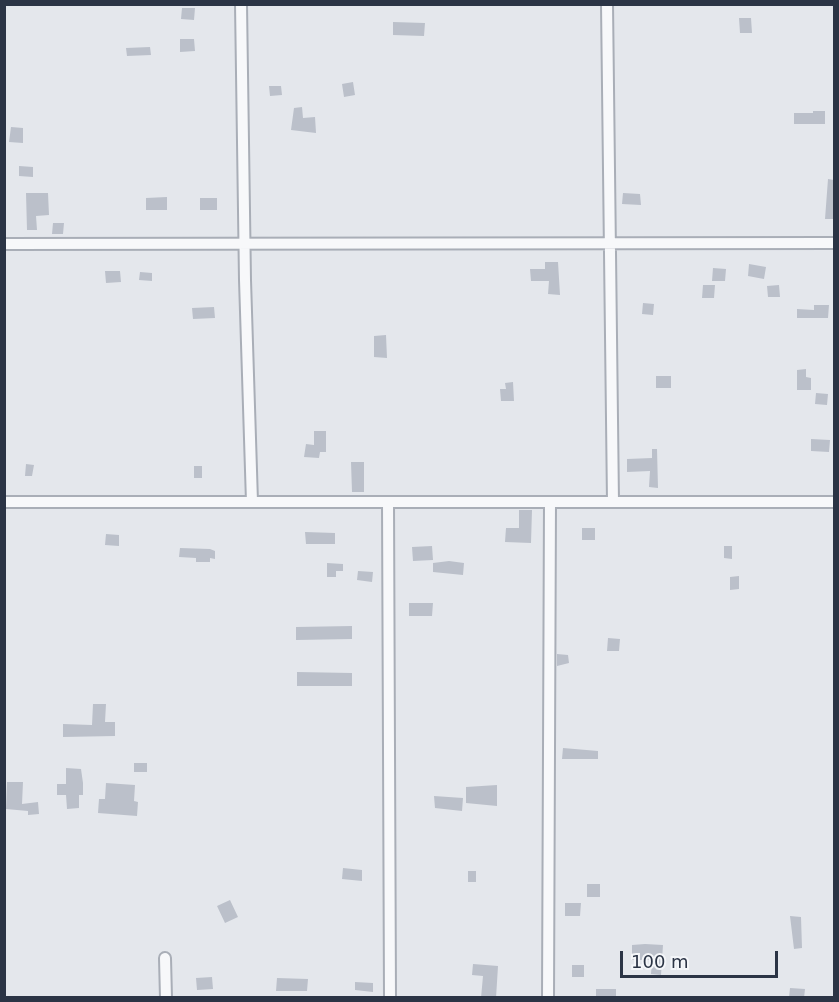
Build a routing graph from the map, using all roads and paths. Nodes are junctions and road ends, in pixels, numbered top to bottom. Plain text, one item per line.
1 (241, 4) edge
2 (607, 4) edge
3 (609, 243) junction
4 (834, 243) edge
5 (4, 244) edge
6 (244, 244) junction
7 (4, 502) edge
8 (252, 502) junction
9 (388, 502) junction
10 (550, 502) junction
11 (613, 502) junction
12 (834, 502) edge
13 (165, 958) dead end
14 (166, 998) edge
15 (390, 998) edge
16 (548, 998) edge

1 - 6 street
2 - 3 street
3 - 4 street
3 - 6 street
3 - 11 street
5 - 6 street
6 - 8 street
7 - 8 street
8 - 9 street
9 - 10 street
9 - 15 street
10 - 11 street
10 - 16 street
11 - 12 street
13 - 14 street

